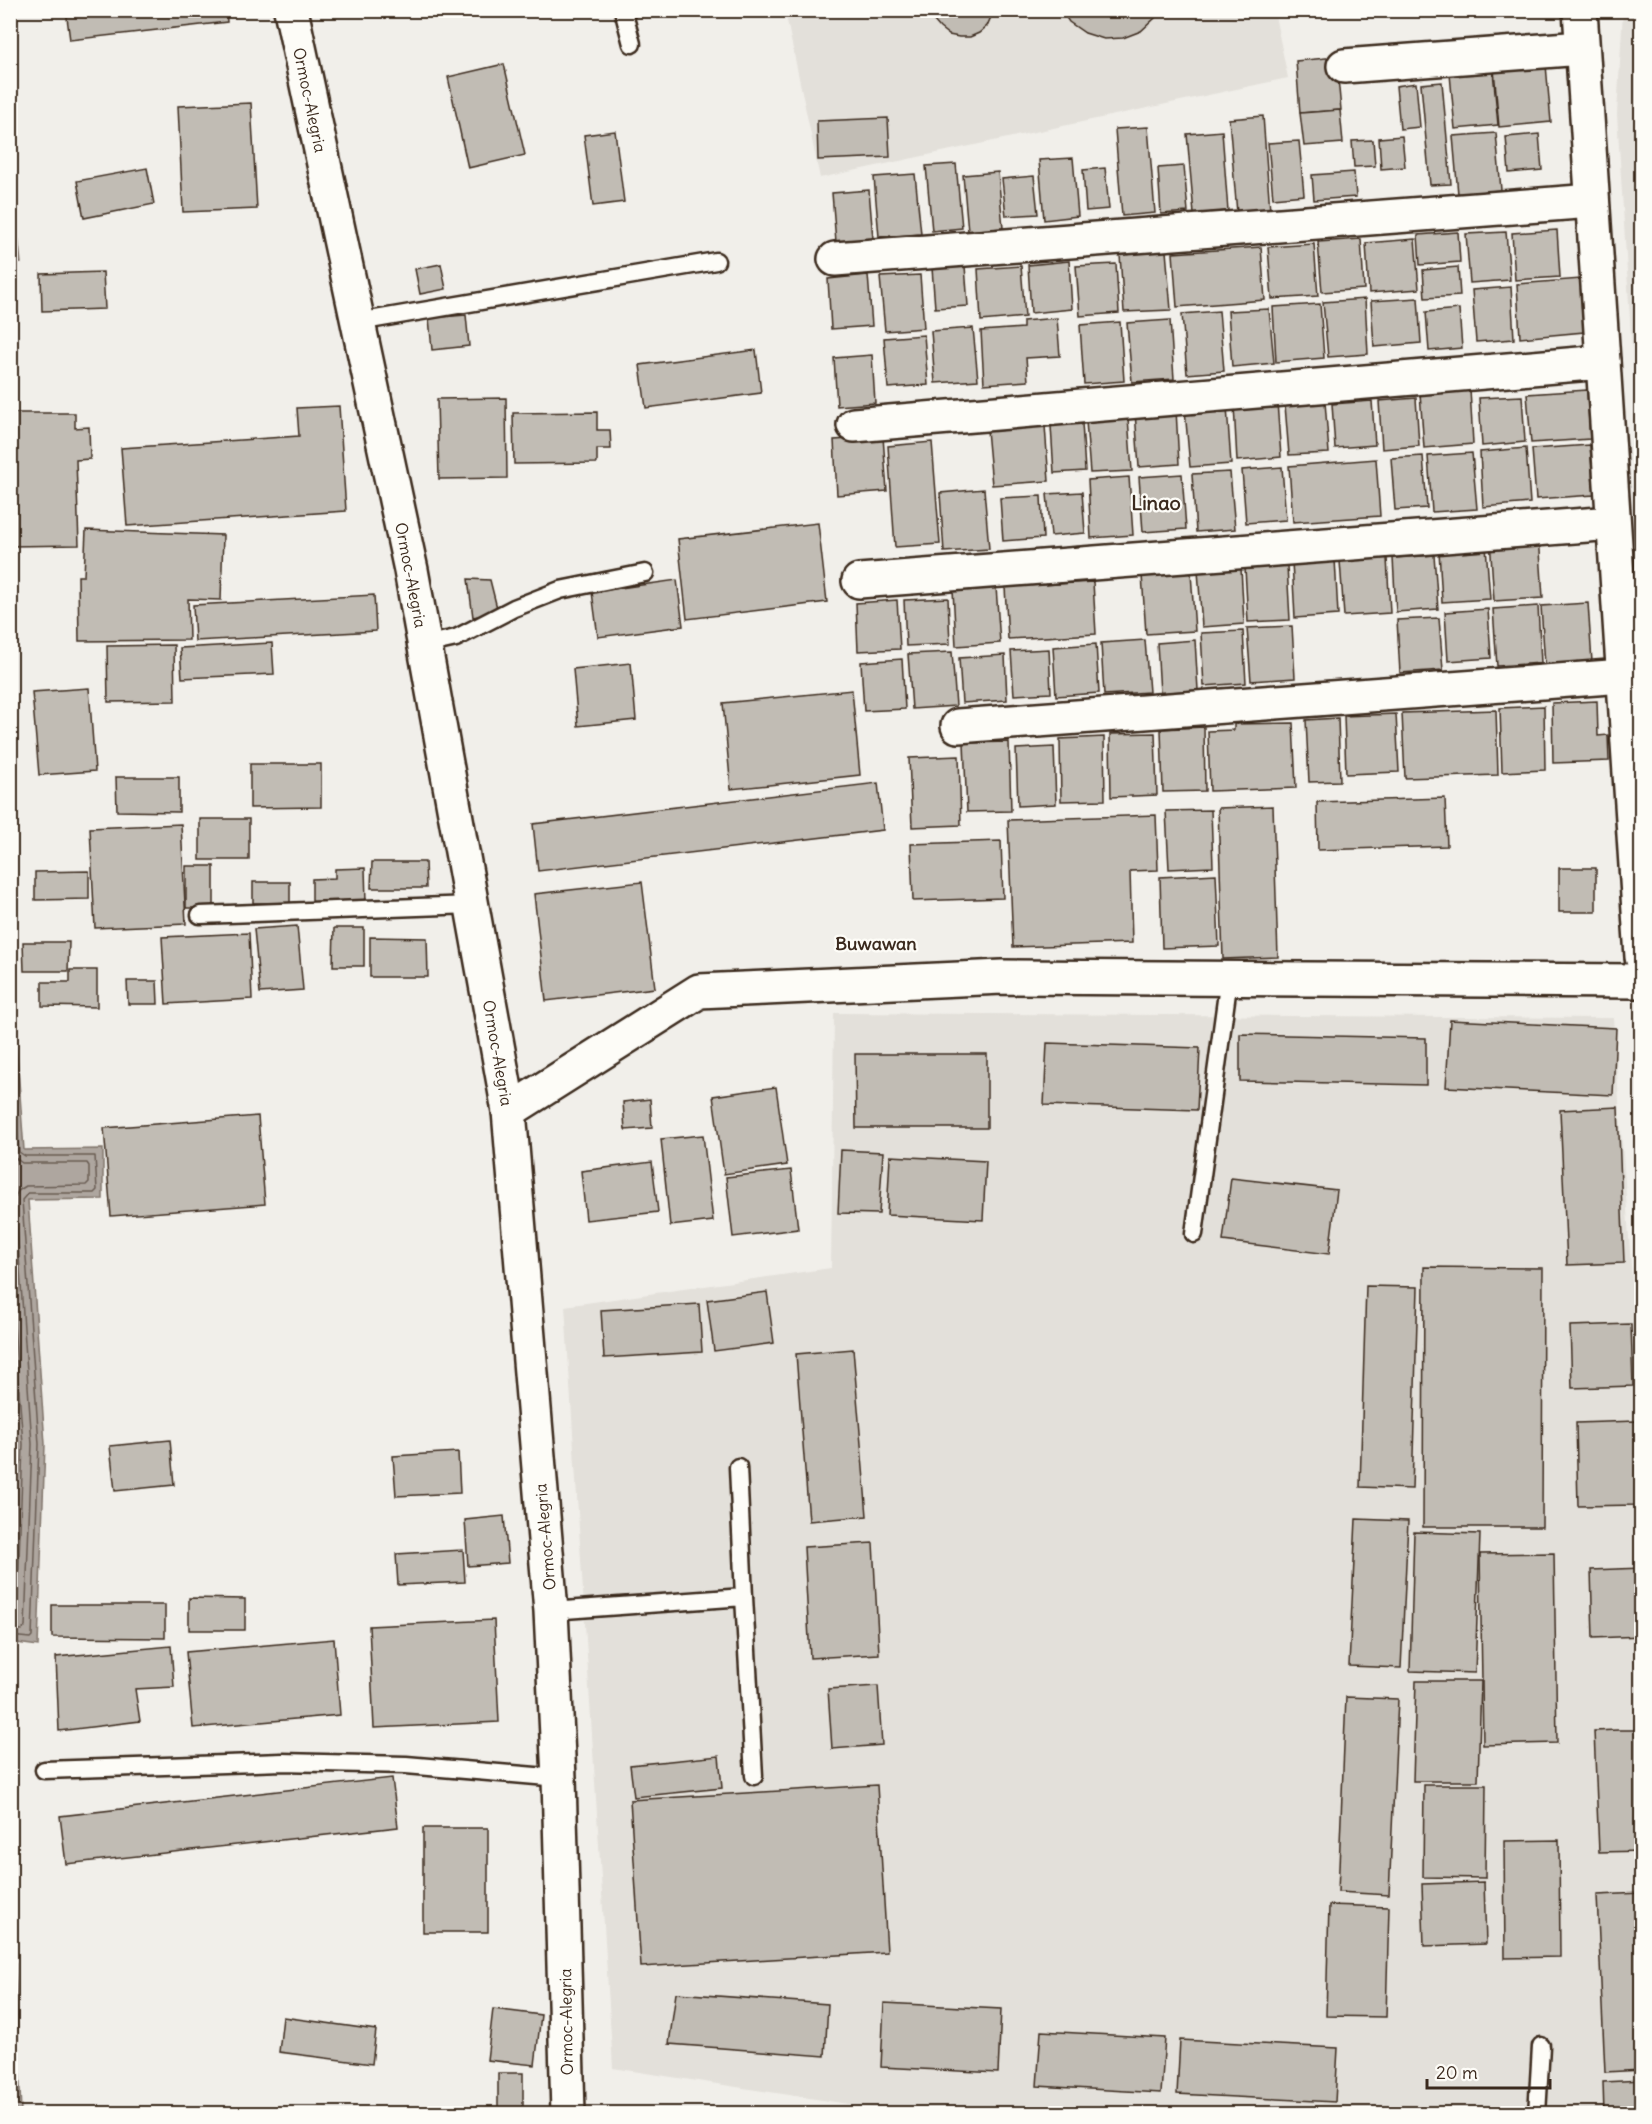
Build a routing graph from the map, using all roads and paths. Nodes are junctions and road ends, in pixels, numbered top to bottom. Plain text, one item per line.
1 (291, 10) edge
2 (623, 10) edge
3 (1580, 10) edge
4 (632, 44) dead end
5 (1582, 48) junction
6 (1344, 66) dead end
7 (1592, 201) junction
8 (835, 259) dead end
9 (716, 261) dead end
10 (358, 322) junction
11 (1602, 362) junction
12 (854, 425) dead end
13 (1613, 523) junction
14 (645, 573) dead end
15 (859, 581) dead end
16 (425, 645) junction
17 (1623, 676) junction
18 (958, 726) dead end
19 (472, 905) junction
20 (200, 915) dead end
21 (1641, 957) edge
22 (1229, 978) junction
23 (1641, 981) edge
24 (508, 1111) junction
25 (1194, 1234) dead end
26 (738, 1467) dead end
27 (744, 1597) junction
28 (551, 1611) junction
29 (44, 1770) dead end
30 (754, 1776) dead end
31 (560, 1778) junction
32 (1541, 2046) dead end
33 (568, 2114) edge
34 (1537, 2114) edge

1 - 10 street, Ormoc-Alegria
2 - 4 lane
3 - 5 street
5 - 6 street
5 - 7 street
7 - 8 street
7 - 11 street
9 - 10 lane
10 - 16 street, Ormoc-Alegria
11 - 12 street
11 - 13 street
13 - 15 street
13 - 17 street
14 - 16 lane
16 - 19 street, Ormoc-Alegria
17 - 18 street
17 - 21 street
19 - 20 lane
19 - 24 street, Ormoc-Alegria
22 - 23 street
22 - 24 street
22 - 25 lane
24 - 28 street, Ormoc-Alegria
26 - 27 lane
27 - 28 lane
27 - 30 lane
28 - 31 street, Ormoc-Alegria
29 - 31 lane
31 - 33 street, Ormoc-Alegria
32 - 34 lane

